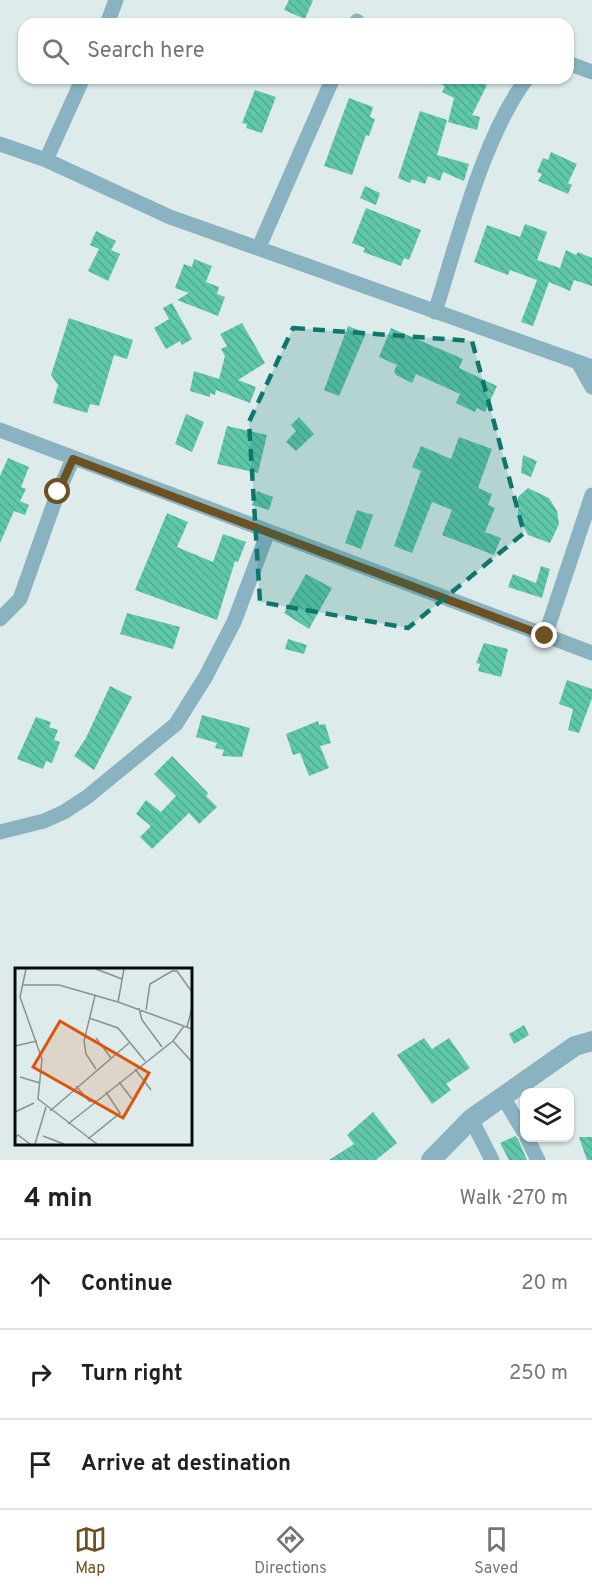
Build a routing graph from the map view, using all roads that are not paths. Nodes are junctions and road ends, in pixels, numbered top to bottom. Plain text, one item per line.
1 (116, 0) edge
2 (109, 18) edge
3 (574, 65) edge
4 (592, 72) edge
5 (80, 84) edge
6 (330, 84) edge
7 (523, 84) edge
8 (0, 144) edge
9 (46, 160) junction
10 (259, 247) junction
11 (435, 312) junction
12 (585, 365) edge
13 (592, 387) edge
14 (0, 430) edge
15 (73, 459) junction
16 (592, 495) edge
17 (268, 532) junction
18 (0, 619) edge
19 (545, 636) junction
20 (592, 653) edge
21 (0, 832) edge
22 (592, 1041) edge
23 (503, 1097) junction
24 (471, 1119) junction
25 (520, 1124) edge
26 (529, 1142) edge
27 (431, 1160) edge
28 (492, 1160) edge
29 (538, 1160) edge

1 - 2 street
3 - 4 street
5 - 9 street
6 - 10 street
7 - 11 street
8 - 9 street
9 - 10 street
10 - 11 street
11 - 12 street
12 - 13 street
14 - 15 street
15 - 17 street
15 - 18 street
16 - 19 street
17 - 19 street
17 - 21 street
19 - 20 street
22 - 23 street
23 - 24 street
23 - 25 street
24 - 27 street
24 - 28 street
26 - 29 street

